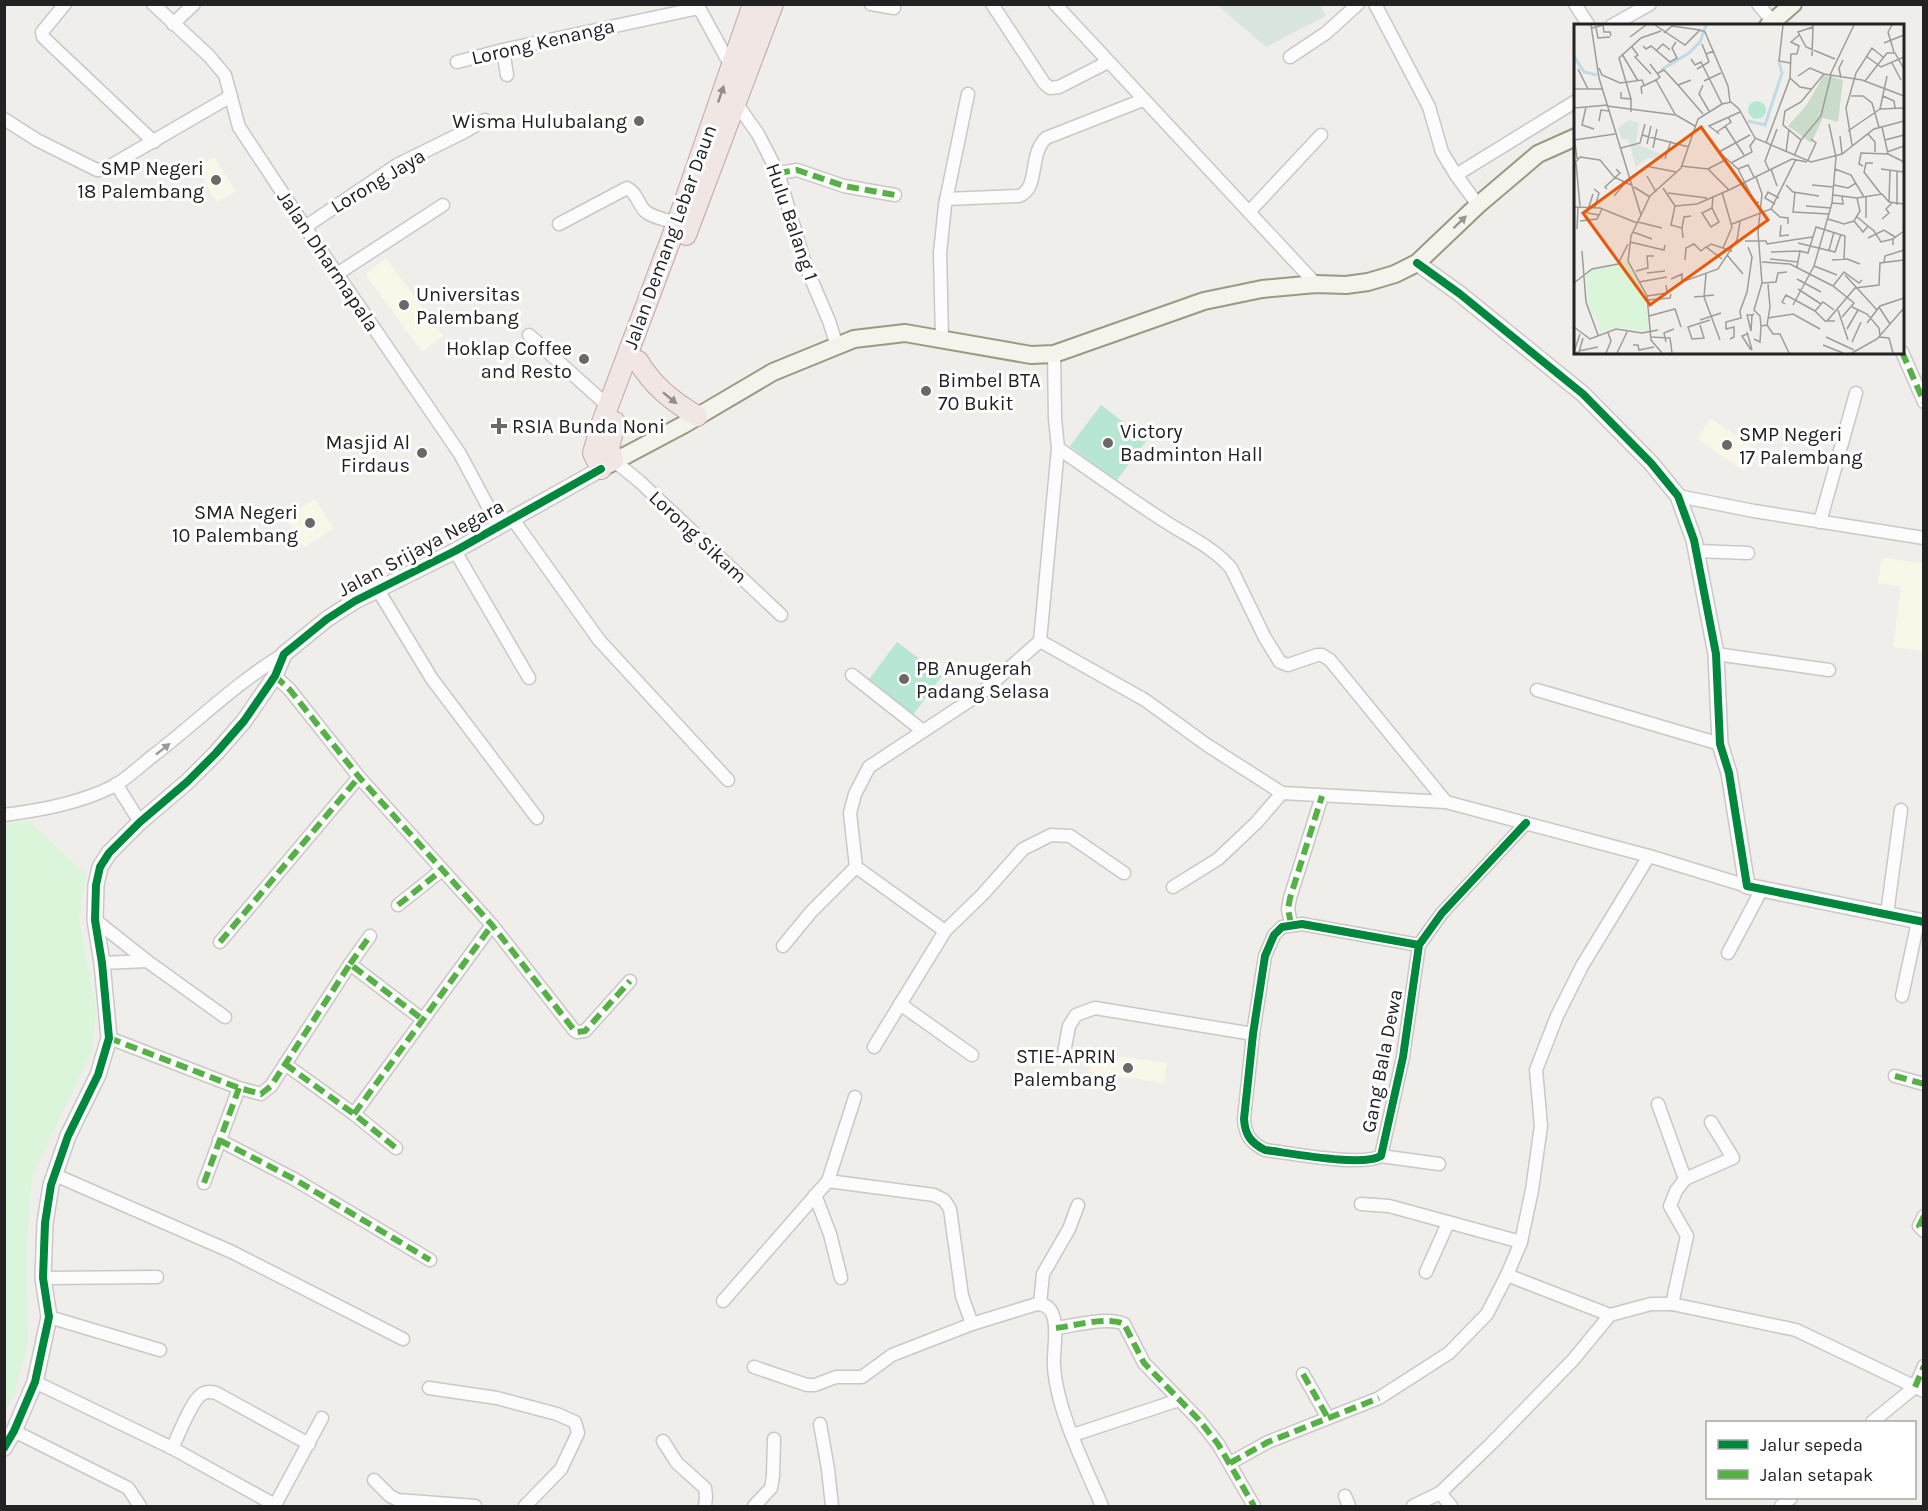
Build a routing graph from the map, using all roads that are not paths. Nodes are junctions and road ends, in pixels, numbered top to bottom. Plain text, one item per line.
1 (65, 4) edge
2 (153, 4) edge
3 (194, 4) edge
4 (753, 4) edge
5 (773, 4) edge
6 (871, 4) edge
7 (992, 4) edge
8 (1055, 4) edge
9 (1358, 4) edge
10 (1375, 4) edge
11 (1575, 4) edge
12 (1650, 4) edge
13 (1758, 4) edge
14 (1793, 4) edge
15 (698, 6) edge
16 (894, 8) dead end
17 (173, 24) junction
18 (1588, 24) edge
19 (1615, 24) edge
20 (1771, 24) edge
21 (503, 50) junction
22 (1290, 57) dead end
23 (456, 62) dead end
24 (1108, 62) junction
25 (730, 67) junction
26 (507, 75) dead end
27 (744, 83) junction
28 (968, 94) dead end
29 (231, 96) junction
30 (1143, 100) junction
31 (1574, 101) edge
32 (736, 103) junction
33 (4, 119) edge
34 (485, 120) dead end
35 (1321, 135) dead end
36 (1574, 137) edge
37 (154, 142) junction
38 (778, 173) junction
39 (1456, 175) junction
40 (895, 195) dead end
41 (946, 199) junction
42 (443, 205) dead end
43 (1478, 205) junction
44 (1249, 212) junction
45 (677, 223) junction
46 (559, 224) dead end
47 (304, 227) junction
48 (1417, 262) junction
49 (337, 274) junction
50 (1316, 284) junction
51 (529, 336) dead end
52 (942, 338) junction
53 (837, 346) junction
54 (1054, 354) junction
55 (1903, 354) edge
56 (638, 361) junction
57 (1856, 393) dead end
58 (1923, 402) edge
59 (608, 406) junction
60 (697, 416) junction
61 (1058, 448) junction
62 (607, 465) junction
63 (1678, 496) junction
64 (512, 518) junction
65 (1820, 522) junction
66 (499, 527) junction
67 (1923, 538) edge
68 (455, 551) junction
69 (1696, 551) junction
70 (1748, 554) dead end
71 (378, 590) junction
72 (781, 615) dead end
73 (1040, 641) junction
74 (284, 654) junction
75 (1716, 654) junction
76 (1829, 670) dead end
77 (852, 675) dead end
78 (275, 676) junction
79 (529, 678) dead end
80 (1537, 690) dead end
81 (923, 731) junction
82 (1720, 744) junction
83 (359, 777) junction
84 (728, 780) dead end
85 (117, 784) junction
86 (1282, 793) junction
87 (1322, 796) junction
88 (1446, 802) junction
89 (1901, 810) dead end
90 (4, 815) edge
91 (537, 818) dead end
92 (140, 822) junction
93 (1526, 823) junction
94 (1649, 856) junction
95 (856, 867) junction
96 (442, 870) junction
97 (1124, 873) dead end
98 (1173, 887) dead end
99 (1754, 888) junction
100 (398, 905) dead end
101 (1887, 914) junction
102 (95, 920) junction
103 (1921, 921) edge
104 (1291, 924) junction
105 (492, 925) junction
106 (945, 931) junction
107 (370, 936) dead end
108 (220, 942) dead end
109 (1419, 945) junction
110 (783, 946) dead end
111 (1728, 953) dead end
112 (147, 962) junction
113 (102, 963) junction
114 (350, 964) junction
115 (630, 981) dead end
116 (1902, 996) dead end
117 (900, 1004) junction
118 (225, 1017) dead end
119 (422, 1019) junction
120 (1253, 1034) junction
121 (109, 1038) junction
122 (874, 1047) dead end
123 (1064, 1053) dead end
124 (972, 1055) dead end
125 (285, 1064) junction
126 (1895, 1076) dead end
127 (1923, 1084) edge
128 (238, 1088) junction
129 (855, 1097) dead end
130 (1658, 1104) dead end
131 (354, 1114) junction
132 (1711, 1122) dead end
133 (219, 1140) junction
134 (396, 1148) dead end
135 (1381, 1156) junction
136 (1439, 1164) dead end
137 (55, 1175) junction
138 (1685, 1179) junction
139 (828, 1181) junction
140 (204, 1183) dead end
141 (815, 1195) junction
142 (1361, 1204) dead end
143 (1078, 1205) dead end
144 (1923, 1216) edge
145 (1448, 1222) junction
146 (1923, 1231) edge
147 (1521, 1242) junction
148 (430, 1260) dead end
149 (1426, 1272) dead end
150 (1508, 1275) junction
151 (156, 1277) dead end
152 (43, 1278) junction
153 (841, 1278) dead end
154 (723, 1301) dead end
155 (1040, 1304) junction
156 (1671, 1304) junction
157 (1610, 1314) junction
158 (49, 1317) junction
159 (972, 1324) junction
160 (1056, 1328) junction
161 (403, 1339) dead end
162 (160, 1350) dead end
163 (1923, 1366) edge
164 (754, 1367) dead end
165 (1304, 1374) dead end
166 (35, 1382) junction
167 (429, 1388) dead end
168 (1919, 1389) edge
169 (1179, 1401) junction
170 (322, 1418) dead end
171 (1328, 1418) junction
172 (1873, 1421) edge
173 (820, 1424) dead end
174 (14, 1431) junction
175 (1072, 1435) junction
176 (774, 1439) dead end
177 (663, 1441) dead end
178 (309, 1444) junction
179 (4, 1448) edge
180 (172, 1448) junction
181 (1230, 1464) junction
182 (374, 1480) dead end
183 (1440, 1493) junction
184 (274, 1505) edge
185 (140, 1506) edge
186 (475, 1506) edge
187 (525, 1506) edge
188 (705, 1506) edge
189 (754, 1506) edge
190 (832, 1506) edge
191 (1102, 1506) edge
192 (1254, 1506) edge
193 (1413, 1506) edge
194 (1451, 1506) edge

1 - 37 street
2 - 17 street, Jalan Dharmapala
3 - 17 street
4 - 25 highway, Jalan Demang Lebar Daun
5 - 27 highway, Jalan Demang Lebar Daun
6 - 16 street
7 - 24 street
8 - 24 street
9 - 22 street
10 - 39 street
11 - 18 street
12 - 19 street
13 - 20 street
14 - 20 main road
15 - 21 street, Lorong Kenanga
15 - 25 street
17 - 29 street, Jalan Dharmapala
21 - 23 street, Lorong Kenanga
21 - 26 street
24 - 30 street
25 - 27 street
45 -> 25 highway, Jalan Demang Lebar Daun
27 - 32 highway, Jalan Demang Lebar Daun
28 - 41 street
29 - 37 street
29 - 47 street, Jalan Dharmapala
30 - 41 street
30 - 44 street
31 - 39 street
32 - 38 street, Hulu Balang 1
32 - 56 highway, Jalan Demang Lebar Daun
33 - 37 street
34 - 47 street, Lorong Jaya
35 - 44 street
36 - 43 main road, Jalan Srijaya Negara
38 - 40 street
38 - 53 street, Hulu Balang 1
39 - 43 street
41 - 52 street
42 - 49 street
48 -> 43 main road, Jalan Srijaya Negara
44 - 50 street
45 - 46 street
45 - 59 highway, Jalan Demang Lebar Daun
47 - 49 street, Jalan Dharmapala
48 - 50 main road, Jalan Srijaya Negara
48 - 63 street
49 - 66 street, Jalan Dharmapala
50 - 54 main road, Jalan Srijaya Negara
51 - 59 street
52 - 53 main road, Jalan Srijaya Negara
52 - 54 main road, Jalan Srijaya Negara
53 - 60 main road, Jalan Srijaya Negara
54 - 61 street
55 - 58 street
56 -> 60 highway
56 - 62 highway, Jalan Demang Lebar Daun
57 - 65 street
59 - 62 highway, Jalan Demang Lebar Daun
60 - 62 main road, Jalan Srijaya Negara
61 - 73 street
61 - 88 street
62 - 64 street, Jalan Srijaya Negara
62 - 72 street, Lorong Sikam
63 - 65 street
63 - 69 street
64 - 66 street, Jalan Srijaya Negara
64 - 84 street
65 - 67 street
66 - 68 street, Jalan Srijaya Negara
68 - 71 street, Jalan Srijaya Negara
68 - 79 street
69 - 70 street
69 - 75 street
71 - 74 street, Jalan Srijaya Negara
71 - 91 street
73 - 81 street
73 - 86 street
74 - 78 street, Jalan Srijaya Negara
85 -> 74 street
75 - 76 street
75 - 82 street
77 - 81 street
78 - 83 street
78 - 92 street, Jalan Srijaya Negara
80 - 82 street
81 - 95 street
82 - 99 street
83 - 96 street
83 - 108 street
85 - 90 street
85 - 92 street
86 - 87 street
86 - 98 street
87 - 88 street
87 - 104 street
88 - 93 street
89 - 101 street
92 - 102 street, Jalan Srijaya Negara
93 - 94 street
93 - 109 street, Gang Bala Dewa
94 - 99 street
94 - 147 street
95 - 106 street
95 - 110 street
96 - 100 street
96 - 105 street
97 - 106 street
99 - 101 street
99 - 111 street
101 - 103 street
102 - 112 street
102 - 113 street, Jalan Srijaya Negara
103 - 116 street
104 - 109 street
104 - 120 street, Gang Bala Dewa
105 - 115 street
105 - 119 street
106 - 117 street
107 - 114 street
109 - 135 street, Gang Bala Dewa
112 - 113 street
112 - 118 street
113 - 121 street, Jalan Srijaya Negara
114 - 119 street
114 - 125 street
117 - 122 street
117 - 124 street
119 - 131 street
120 - 123 street
120 - 135 street, Gang Bala Dewa
121 - 128 street
121 - 137 street
125 - 128 street
125 - 131 street
126 - 127 street
128 - 133 street
129 - 139 street
130 - 138 street
131 - 134 street
132 - 138 street
133 - 140 street
133 - 148 street
135 - 136 street
137 - 152 street
137 - 161 street
138 - 156 street
139 - 141 street
139 - 159 street
141 - 153 street
141 - 154 street
142 - 145 street
143 - 155 street
144 - 146 street
145 - 147 street
145 - 149 street
147 - 150 street
150 - 157 street
150 - 171 street
151 - 152 street
152 - 158 street
155 - 159 street
155 - 160 street
156 - 157 street
156 - 168 street
157 - 183 street
158 - 162 street
158 - 166 street
159 - 164 street
160 - 169 street
160 - 175 street
163 - 168 street
165 - 171 street
166 - 174 street
166 - 180 street
167 - 187 street
168 - 172 street
169 - 175 street
169 - 181 street
170 - 178 street
171 - 181 street
173 - 190 street
174 - 179 street
174 - 185 street
175 - 191 street
176 - 189 street
177 - 188 street
178 - 180 street
178 - 184 street
180 - 184 street
181 - 192 street
182 - 186 street
183 - 193 street
183 - 194 street

